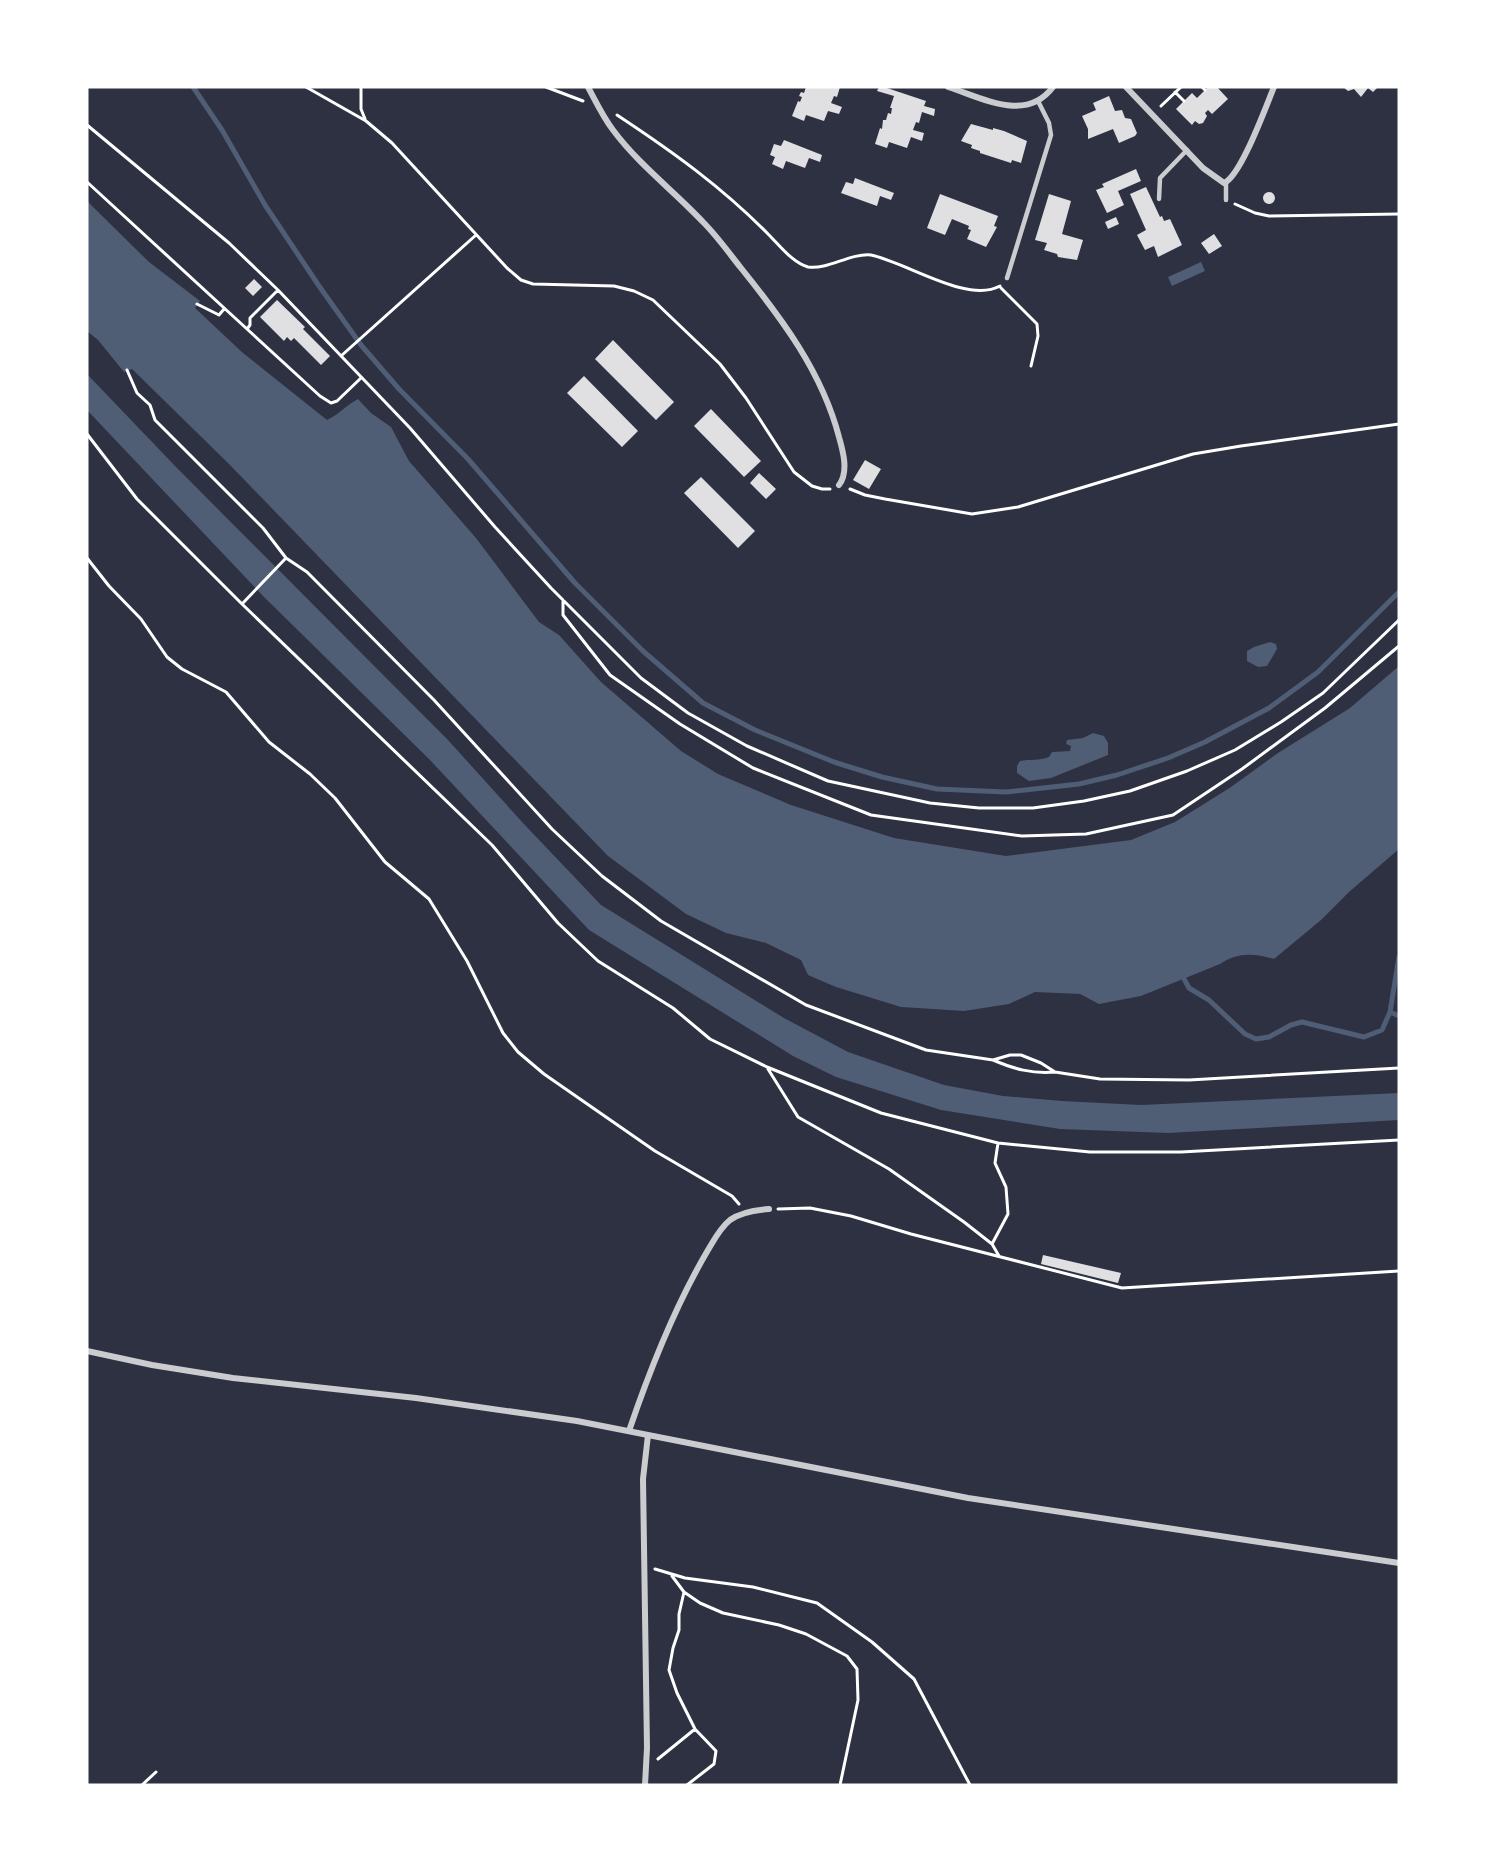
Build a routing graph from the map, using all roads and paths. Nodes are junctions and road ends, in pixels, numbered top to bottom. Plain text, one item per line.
1 (306, 87) edge
2 (361, 87) edge
3 (546, 87) edge
4 (588, 87) edge
5 (948, 87) edge
6 (1053, 87) edge
7 (1126, 87) edge
8 (1180, 87) edge
9 (1274, 87) edge
10 (1175, 92) junction
11 (1038, 101) junction
12 (1184, 101) dead end
13 (598, 107) junction
14 (1153, 114) junction
15 (366, 121) junction
16 (87, 124) edge
17 (1187, 150) junction
18 (87, 182) edge
19 (1226, 183) junction
20 (1159, 199) dead end
21 (1226, 200) joint
22 (1399, 214) edge
23 (476, 235) junction
24 (1007, 279) joint
25 (1000, 286) junction
26 (278, 290) junction
27 (197, 304) dead end
28 (224, 309) junction
29 (247, 329) junction
30 (341, 356) junction
31 (1032, 366) dead end
32 (128, 370) dead end
33 (361, 378) junction
34 (1399, 424) edge
35 (87, 434) edge
36 (839, 485) junction
37 (87, 558) edge
38 (285, 560) junction
39 (563, 600) junction
40 (242, 604) junction
41 (1399, 620) edge
42 (1399, 646) edge
43 (993, 1060) junction
44 (767, 1067) junction
45 (1399, 1068) edge
46 (1055, 1072) junction
47 (1399, 1140) edge
48 (998, 1143) junction
49 (769, 1209) joint
50 (742, 1214) junction
51 (992, 1244) junction
52 (999, 1256) junction
53 (1399, 1271) edge
54 (87, 1351) edge
55 (629, 1431) junction
56 (648, 1435) junction
57 (643, 1557) junction
58 (1399, 1563) edge
59 (671, 1574) junction
60 (684, 1592) junction
61 (695, 1729) junction
62 (646, 1765) junction
63 (156, 1772) dead end
64 (142, 1785) edge
65 (645, 1785) edge
66 (652, 1785) edge
67 (687, 1785) edge
68 (840, 1785) edge
69 (970, 1785) edge

1 - 15 path
2 - 15 path
3 - 13 path
4 - 13 street
5 - 11 street
6 - 11 street
7 - 14 street
8 - 10 path
9 - 19 street
10 - 12 path
10 - 14 path
11 - 24 lane
13 - 25 path
13 - 36 street
14 - 17 street
15 - 23 path
16 - 26 path
17 - 19 street
17 - 20 lane
18 - 28 path
19 - 21 lane
21 - 22 path
23 - 30 path
23 - 36 path
24 - 25 path
25 - 31 path
26 - 29 path
26 - 30 path
27 - 28 path
28 - 29 path
29 - 33 path
30 - 33 path
32 - 38 path
33 - 39 path
34 - 36 path
35 - 40 path
37 - 50 path
38 - 40 path
38 - 43 path
39 - 41 path
39 - 42 path
40 - 44 path
43 - 46 path
43 - 46 path
44 - 48 path
44 - 51 path
45 - 46 path
47 - 48 path
48 - 51 path
49 - 50 street
49 - 52 path
50 - 55 street
51 - 52 path
52 - 53 path
54 - 55 street
55 - 56 street
56 - 57 street
56 - 58 street
57 - 59 path
57 - 62 street
59 - 60 path
59 - 69 path
60 - 61 path
60 - 68 path
61 - 62 path
61 - 67 path
62 - 65 street
63 - 64 path
65 - 66 street

